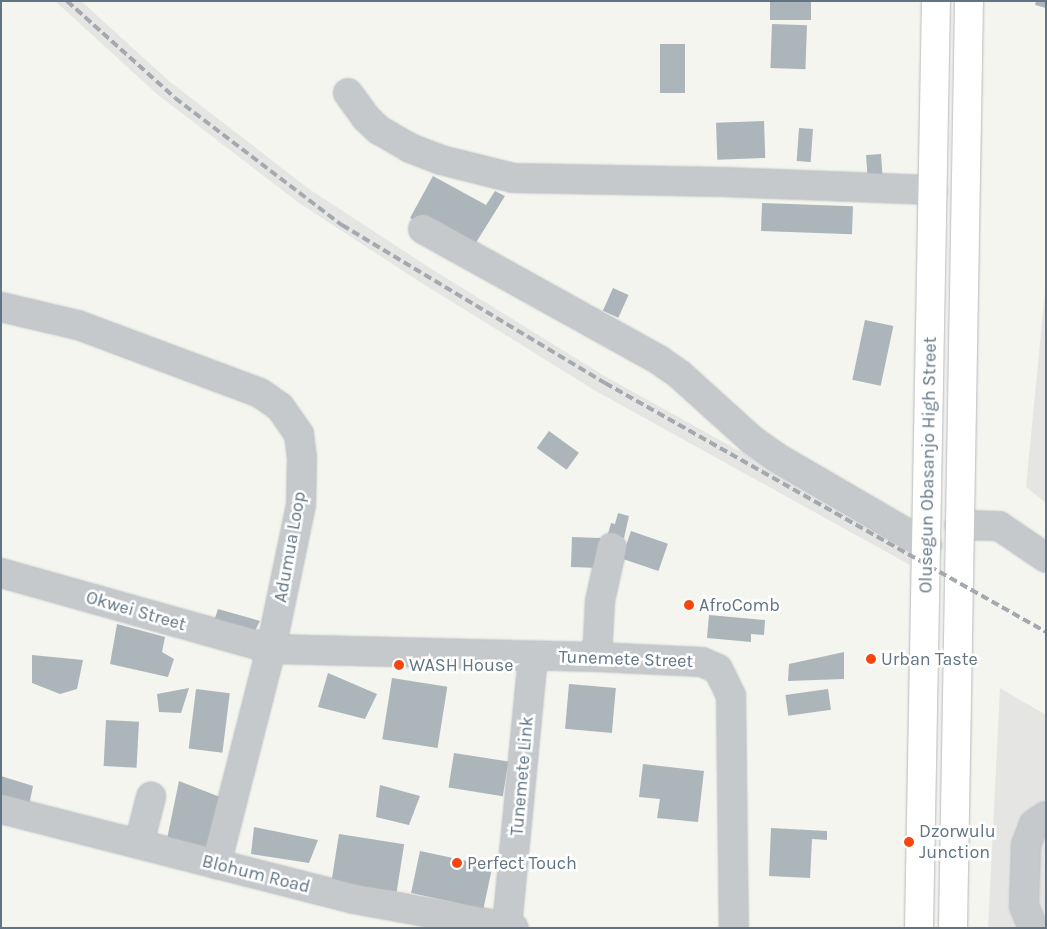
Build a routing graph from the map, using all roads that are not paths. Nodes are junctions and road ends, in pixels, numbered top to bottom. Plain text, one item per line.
1 (936, 1) edge
2 (969, 1) edge
3 (348, 93) dead end
4 (933, 190) junction
5 (423, 229) dead end
6 (1, 307) edge
7 (959, 525) junction
8 (927, 545) junction
9 (612, 547) dead end
10 (1046, 558) edge
11 (1, 573) edge
12 (271, 649) junction
13 (533, 656) junction
14 (597, 657) junction
15 (152, 797) dead end
16 (1, 809) edge
17 (1046, 816) edge
18 (139, 844) junction
19 (216, 864) junction
20 (510, 927) edge
21 (918, 927) edge
22 (734, 928) edge
23 (953, 928) edge
24 (1033, 928) edge

1 - 4 main road, Olusegun Obasanjo High Street
2 - 7 main road, Olusegun Obasanjo High Street
3 - 4 street
4 - 8 main road, Olusegun Obasanjo High Street
5 - 8 street
6 - 12 street, Adumua Loop
7 - 10 street
7 - 23 main road, Olusegun Obasanjo High Street
8 - 21 main road, Olusegun Obasanjo High Street
9 - 14 street
11 - 12 street, Okwei Street
12 - 13 street, Tunemete Street
12 - 19 street, Adumua Loop
13 - 14 street, Tunemete Street
13 - 20 street, Tunemete Link
14 - 22 street, Tunemete Street
15 - 18 street
16 - 18 street, Blohum Road
17 - 24 street
18 - 19 street, Blohum Road
19 - 20 street, Blohum Road

